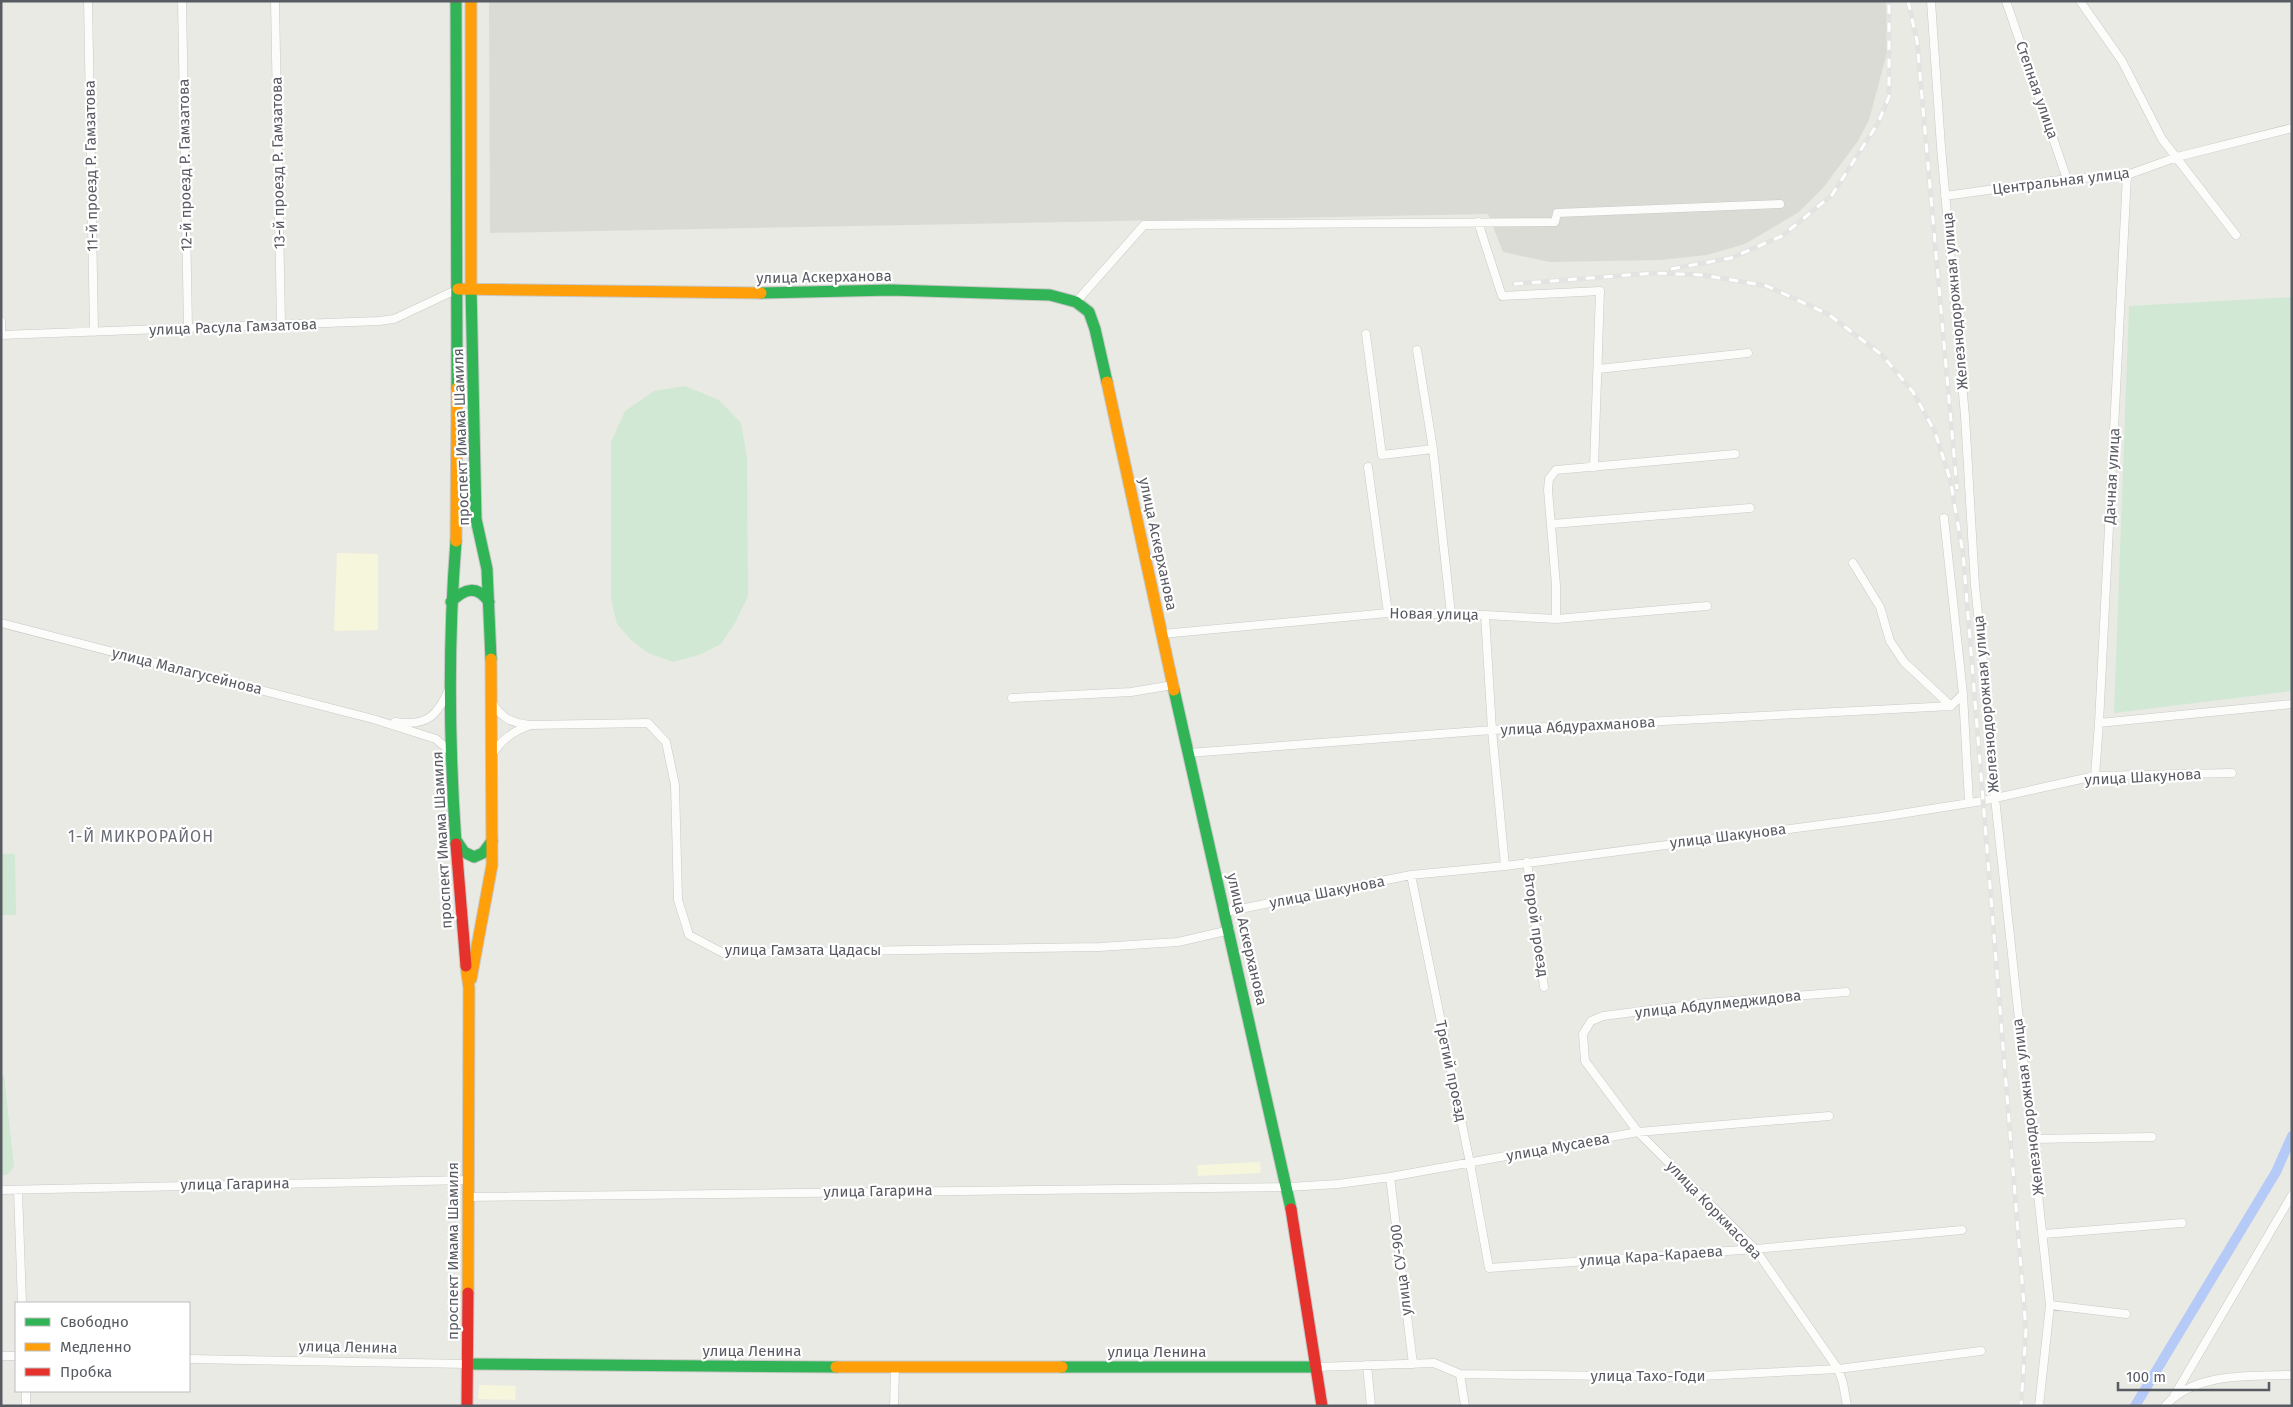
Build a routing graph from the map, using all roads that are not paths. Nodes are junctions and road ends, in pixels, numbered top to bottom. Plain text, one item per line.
1 (88, 1) edge
2 (182, 1) edge
3 (275, 1) edge
4 (456, 1) edge
5 (471, 1) edge
6 (1931, 1) edge
7 (2006, 1) edge
8 (2080, 1) edge
9 (2292, 128) edge
10 (2178, 157) junction
11 (2127, 176) junction
12 (2067, 179) junction
13 (1945, 196) junction
14 (1780, 204) dead end
15 (1478, 222) junction
16 (2236, 235) dead end
17 (458, 289) junction
18 (471, 290) junction
19 (1076, 302) junction
20 (1, 321) edge
21 (280, 325) junction
22 (188, 328) junction
23 (94, 332) junction
24 (1366, 334) dead end
25 (1, 335) edge
26 (1417, 350) dead end
27 (1748, 353) dead end
28 (1598, 369) junction
29 (1433, 449) junction
30 (1735, 454) dead end
31 (1368, 467) dead end
32 (1594, 467) junction
33 (1750, 508) dead end
34 (1944, 518) dead end
35 (1552, 524) junction
36 (1852, 563) dead end
37 (451, 602) junction
38 (490, 604) junction
39 (1707, 606) dead end
40 (1388, 613) junction
41 (1451, 614) junction
42 (1484, 615) junction
43 (1556, 619) junction
44 (1, 623) edge
45 (1162, 634) junction
46 (452, 682) junction
47 (1174, 685) junction
48 (1963, 694) junction
49 (1012, 698) dead end
50 (493, 704) junction
51 (2292, 704) edge
52 (1951, 706) junction
53 (373, 719) junction
54 (2099, 724) junction
55 (530, 725) junction
56 (1492, 730) junction
57 (452, 753) junction
58 (1188, 753) junction
59 (493, 754) junction
60 (2232, 773) dead end
61 (2095, 776) junction
62 (1995, 798) junction
63 (1969, 802) junction
64 (455, 836) junction
65 (492, 840) junction
66 (1527, 862) junction
67 (1505, 866) junction
68 (1411, 875) junction
69 (1225, 912) junction
70 (1230, 930) junction
71 (1544, 987) dead end
72 (470, 988) junction
73 (1846, 992) dead end
74 (1592, 1021) joint
75 (1828, 1116) dead end
76 (1638, 1132) junction
77 (2152, 1137) dead end
78 (2031, 1139) junction
79 (1470, 1163) junction
80 (1390, 1177) junction
81 (468, 1180) junction
82 (1288, 1187) junction
83 (1, 1190) edge
84 (18, 1190) junction
85 (2292, 1195) edge
86 (468, 1197) junction
87 (2182, 1223) dead end
88 (1962, 1230) dead end
89 (2044, 1234) junction
90 (1756, 1249) junction
91 (1489, 1268) joint
92 (22, 1302) edge
93 (2050, 1305) junction
94 (2126, 1314) dead end
95 (1981, 1351) dead end
96 (1, 1356) edge
97 (15, 1356) edge
98 (190, 1359) edge
99 (468, 1364) junction
100 (1413, 1364) junction
101 (1367, 1365) junction
102 (895, 1367) junction
103 (1316, 1367) junction
104 (1838, 1369) junction
105 (1460, 1374) junction
106 (2292, 1375) edge
107 (26, 1392) edge
108 (2174, 1396) junction
109 (26, 1406) edge
110 (467, 1406) edge
111 (894, 1406) edge
112 (1322, 1406) edge
113 (1372, 1406) edge
114 (1465, 1406) edge
115 (1847, 1406) edge
116 (2038, 1406) edge
117 (2165, 1406) edge

1 - 23 street, 11-й проезд Р. Гамзатова
2 - 22 street, 12-й проезд Р. Гамзатова
3 - 21 street, 13-й проезд Р. Гамзатова
4 - 17 street, проспект Имама Шамиля
5 - 18 street, проспект Имама Шамиля
6 - 13 street, Железнодорожная улица
7 - 12 street, Степная улица
8 - 10 street
9 - 10 street, Центральная улица
10 - 11 street, Центральная улица
10 - 16 street
11 - 12 street, Центральная улица
11 - 54 street, Дачная улица
12 - 13 street, Центральная улица
13 - 62 street, Железнодорожная улица
14 - 15 street
15 - 19 street
15 - 28 street
17 - 18 street, улица Аскерханова
17 - 21 street, улица Расула Гамзатова
17 - 37 street, проспект Имама Шамиля
18 - 19 street, улица Аскерханова
18 - 38 street, проспект Имама Шамиля
19 - 45 street, улица Аскерханова
20 - 25 street
21 - 22 street, улица Расула Гамзатова
22 - 23 street, улица Расула Гамзатова
23 - 25 street, улица Расула Гамзатова
24 - 29 street
26 - 29 street
27 - 28 street
28 - 32 street
29 - 41 street
30 - 32 street
31 - 40 street
32 - 35 street
33 - 35 street
34 - 48 street
35 - 43 street
36 - 52 street
37 - 38 street
37 - 46 street, проспект Имама Шамиля
38 - 50 street, проспект Имама Шамиля
39 - 43 street, Новая улица
40 - 41 street, Новая улица
40 - 45 street, Новая улица
41 - 42 street, Новая улица
42 - 43 street, Новая улица
42 - 56 street
44 - 53 street, улица Малагусейнова
45 - 47 street, улица Аскерханова
46 - 53 street
46 - 57 street, проспект Имама Шамиля
47 - 49 street
47 - 58 street, улица Аскерханова
48 - 52 street
48 - 63 street
50 - 55 street
50 - 59 street, проспект Имама Шамиля
51 - 54 street
52 - 56 street, улица Абдурахманова
53 - 57 street
54 - 61 street, Дачная улица
55 - 59 street
55 - 70 street, улица Гамзата Цадасы
56 - 58 street, улица Абдурахманова
56 - 67 street
57 - 64 street, проспект Имама Шамиля
58 - 69 street, улица Аскерханова
59 - 65 street, проспект Имама Шамиля
60 - 61 street, улица Шакунова
61 - 62 street, улица Шакунова
62 - 63 street, улица Шакунова
62 - 78 street, Железнодорожная улица
63 - 66 street, улица Шакунова
64 - 65 street
64 - 72 street, проспект Имама Шамиля
65 - 72 street, проспект Имама Шамиля
66 - 67 street, улица Шакунова
66 - 71 street, Второй проезд
67 - 68 street, улица Шакунова
68 - 69 street, улица Шакунова
68 - 79 street, Третий проезд
69 - 70 street, улица Аскерханова
70 - 82 street, улица Аскерханова
72 - 81 street, проспект Имама Шамиля
73 - 74 street, улица Абдулмеджидова
74 - 76 street, улица Коркмасова
75 - 76 street, улица Мусаева
76 - 79 street, улица Мусаева
76 - 90 street, улица Коркмасова
77 - 78 street
78 - 89 street, Железнодорожная улица
79 - 80 street, улица Мусаева
79 - 91 street, Третий проезд
80 - 82 street, улица Мусаева
80 - 100 street, улица СУ-900
81 - 84 street, улица Гагарина
81 - 86 street, проспект Имама Шамиля
82 - 86 street, улица Гагарина
82 - 103 street, улица Аскерханова
83 - 84 street, улица Гагарина
84 - 92 street
85 - 108 street
86 - 99 street, проспект Имама Шамиля
87 - 89 street
88 - 90 street, улица Кара-Караева
89 - 93 street, Железнодорожная улица
90 - 91 street, улица Кара-Караева
90 - 104 street, улица Коркмасова
93 - 94 street
93 - 116 street, Железнодорожная улица
95 - 104 street, улица Тахо-Годи
96 - 97 street
98 - 99 street, улица Ленина
99 - 102 street, улица Ленина
99 - 110 street, проспект Имама Шамиля
100 - 101 street, улица Тахо-Годи
100 - 105 street, улица Тахо-Годи
101 - 103 street, улица Тахо-Годи
101 - 113 street
102 - 103 street, улица Ленина
102 - 111 street
103 - 112 street, улица Аскерханова
104 - 105 street, улица Тахо-Годи
104 - 115 street, улица Коркмасова
105 - 114 street
106 - 108 street
107 - 109 street
108 - 117 street

